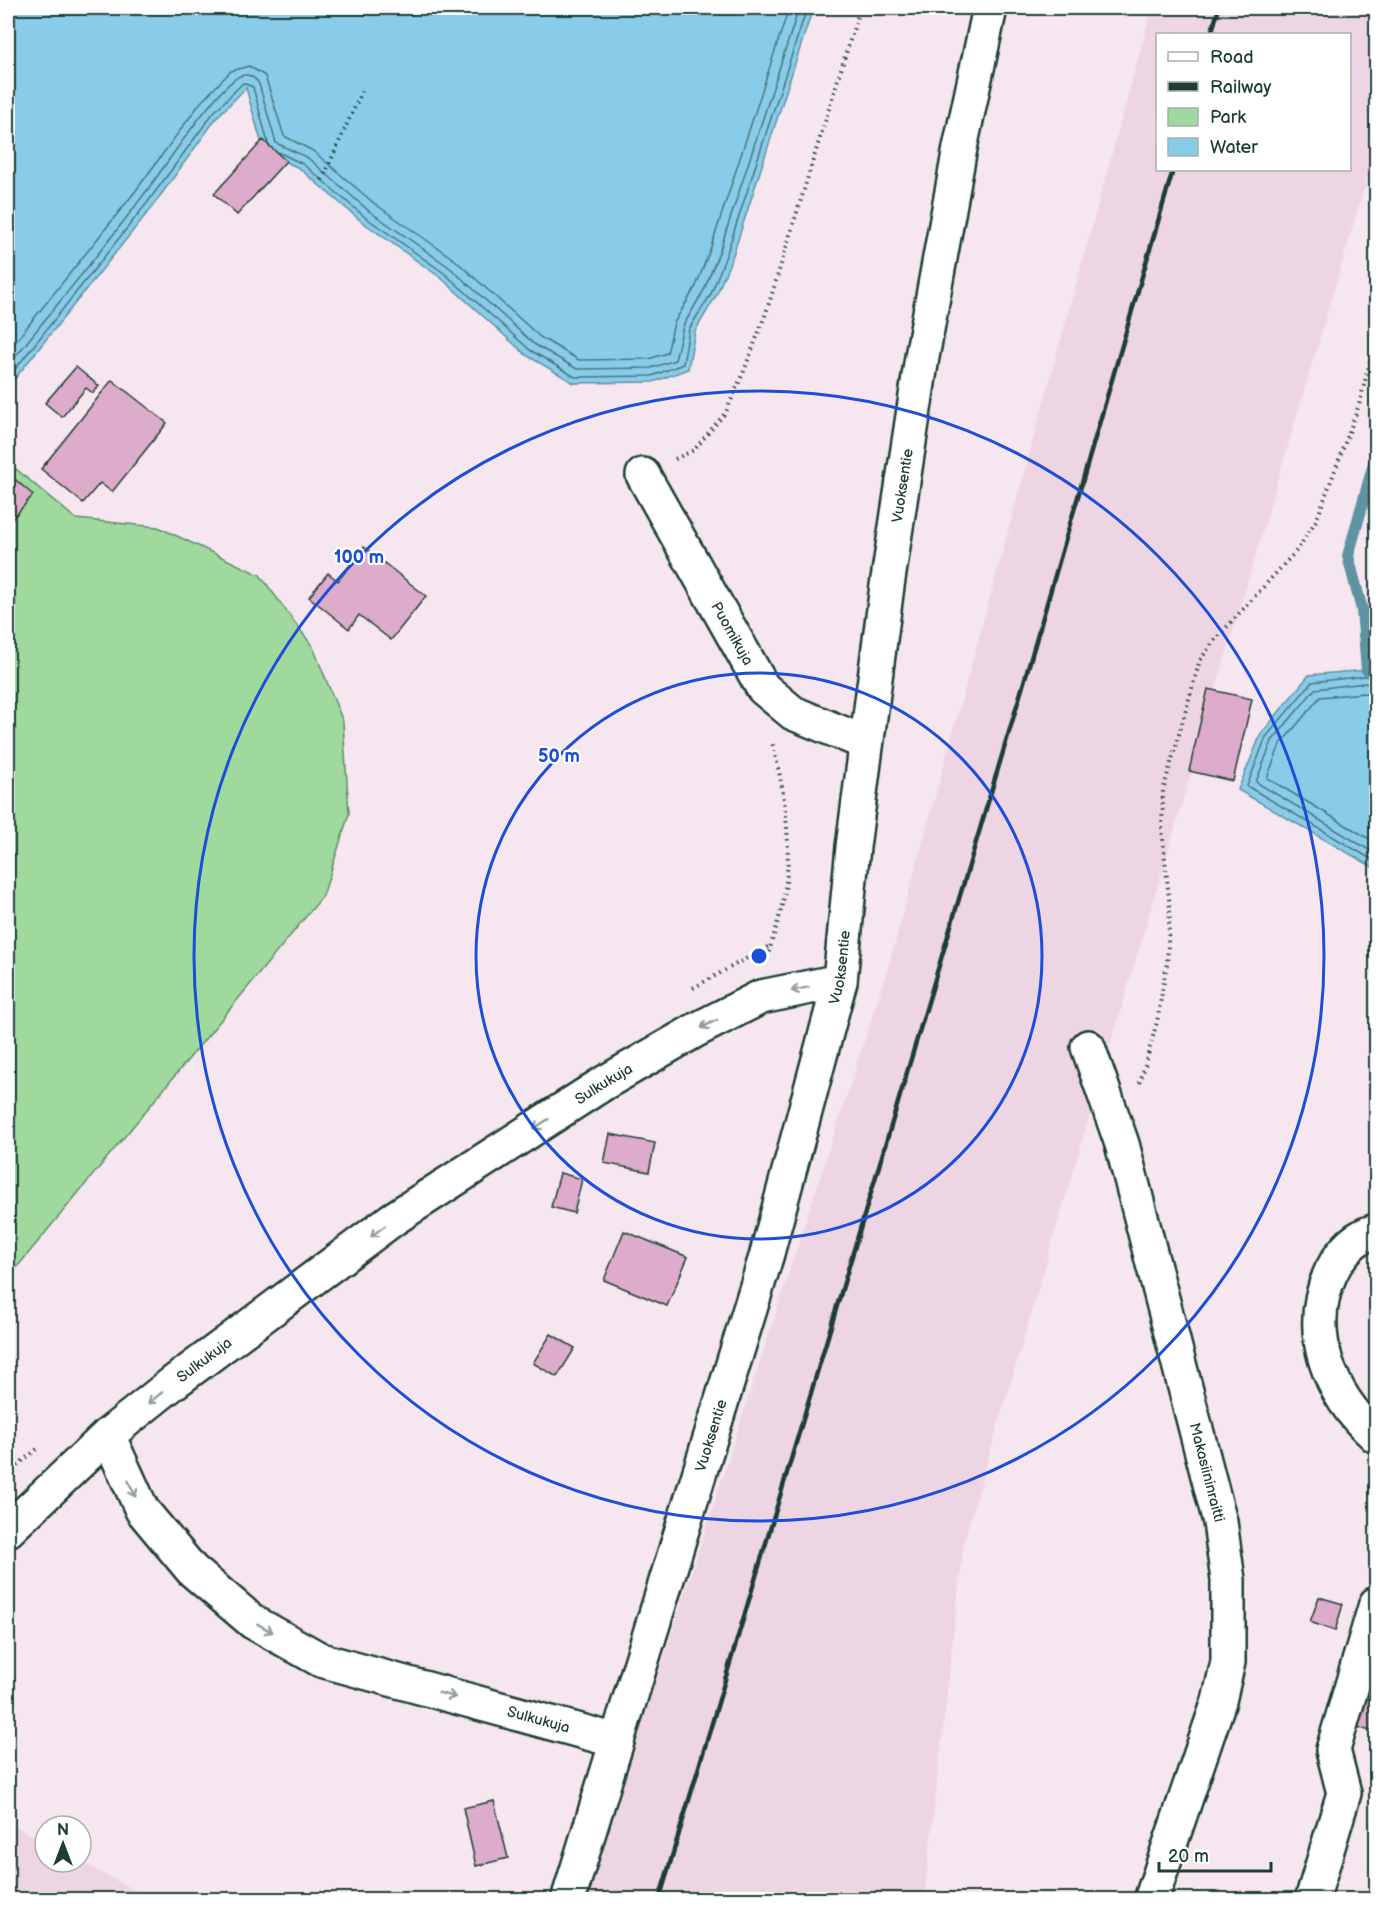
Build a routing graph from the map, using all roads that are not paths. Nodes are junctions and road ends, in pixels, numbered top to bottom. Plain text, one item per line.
1 (990, 8) edge
2 (643, 475) road end
3 (866, 743) junction
4 (840, 981) junction
5 (1088, 1047) dead end
6 (1377, 1231) edge
7 (108, 1435) junction
8 (1377, 1436) edge
9 (8, 1530) edge
10 (1377, 1604) edge
11 (617, 1741) junction
12 (568, 1899) edge
13 (1151, 1899) edge
14 (1312, 1899) edge

1 - 3 street, Vuoksentie
2 - 3 street, Puomikuja
3 - 4 street, Vuoksentie
4 -> 7 street, Sulkukuja
4 - 11 street, Vuoksentie
5 - 13 street, Makasiininraitti
6 - 8 street
7 - 9 street
7 -> 11 street, Sulkukuja
10 - 14 street
11 - 12 street, Vuoksentie

